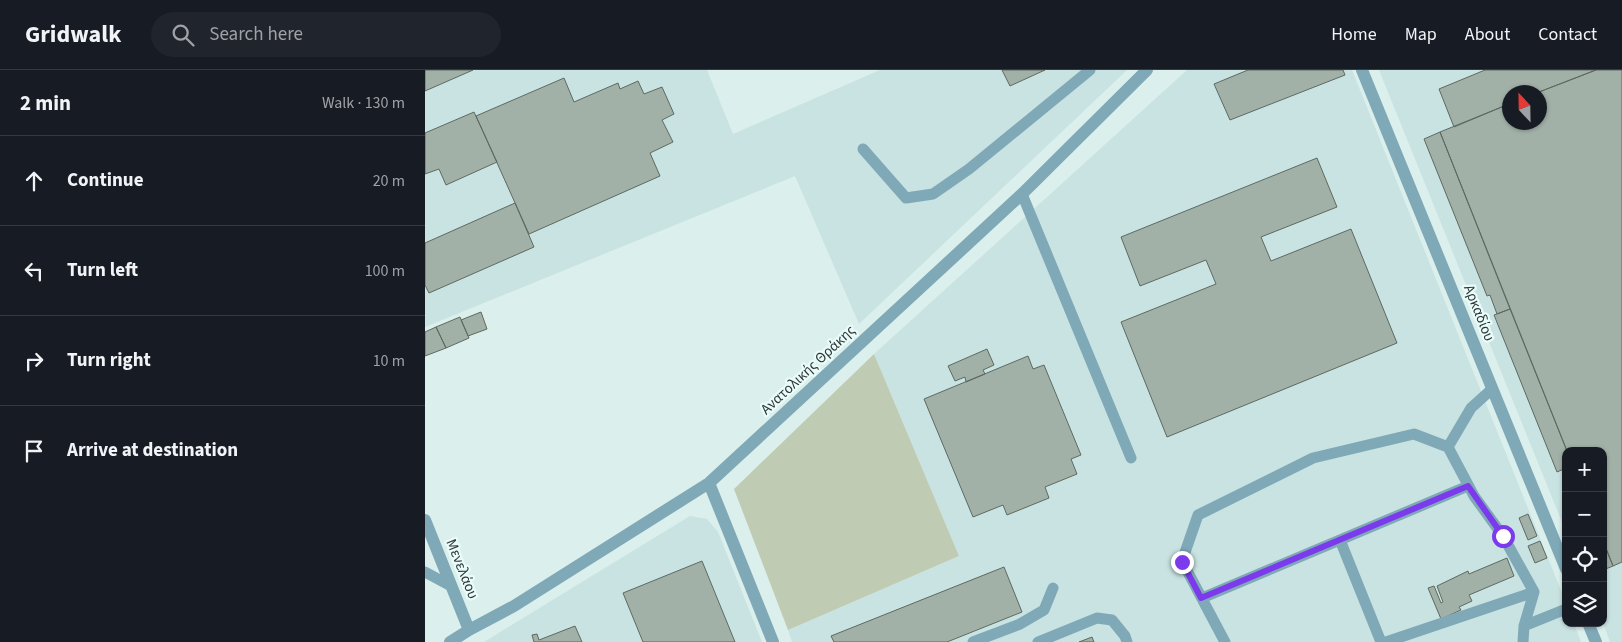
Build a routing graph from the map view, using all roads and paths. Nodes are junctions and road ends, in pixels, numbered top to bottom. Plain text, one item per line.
1 (1090, 70) edge
2 (1147, 70) edge
3 (1362, 70) edge
4 (863, 149) dead end
5 (1022, 194) junction
6 (1492, 388) junction
7 (1448, 447) junction
8 (1131, 458) dead end
9 (709, 483) junction
10 (1468, 486) junction
11 (425, 520) edge
12 (1340, 540) junction
13 (1562, 559) edge
14 (425, 572) edge
15 (451, 586) junction
16 (1053, 588) dead end
17 (1534, 592) junction
18 (1201, 598) junction
19 (1562, 611) edge
20 (1524, 626) junction
21 (1590, 627) edge
22 (469, 630) junction
23 (450, 642) edge
24 (773, 642) edge
25 (973, 642) edge
26 (1038, 642) edge
27 (1127, 642) edge
28 (1225, 642) edge
29 (1381, 642) edge
30 (1386, 642) edge
31 (1523, 642) edge
32 (1596, 642) edge

1 - 4 lane
2 - 5 street, Ανατολικής Θράκης
3 - 6 street, Αρκαδίου
5 - 8 lane
5 - 9 street, Ανατολικής Θράκης
6 - 7 lane
6 - 13 street, Αρκαδίου
7 - 10 lane
7 - 18 lane
9 - 22 street, Ανατολικής Θράκης
9 - 24 street
10 - 12 lane
10 - 17 lane
11 - 15 street, Μενελάου
12 - 18 lane
12 - 29 lane
14 - 15 lane
15 - 22 street, Μενελάου
16 - 25 lane
17 - 20 lane
17 - 30 lane
18 - 28 lane
19 - 20 lane
20 - 31 lane
21 - 32 street
22 - 23 street, Ανατολικής Θράκης
26 - 27 lane

